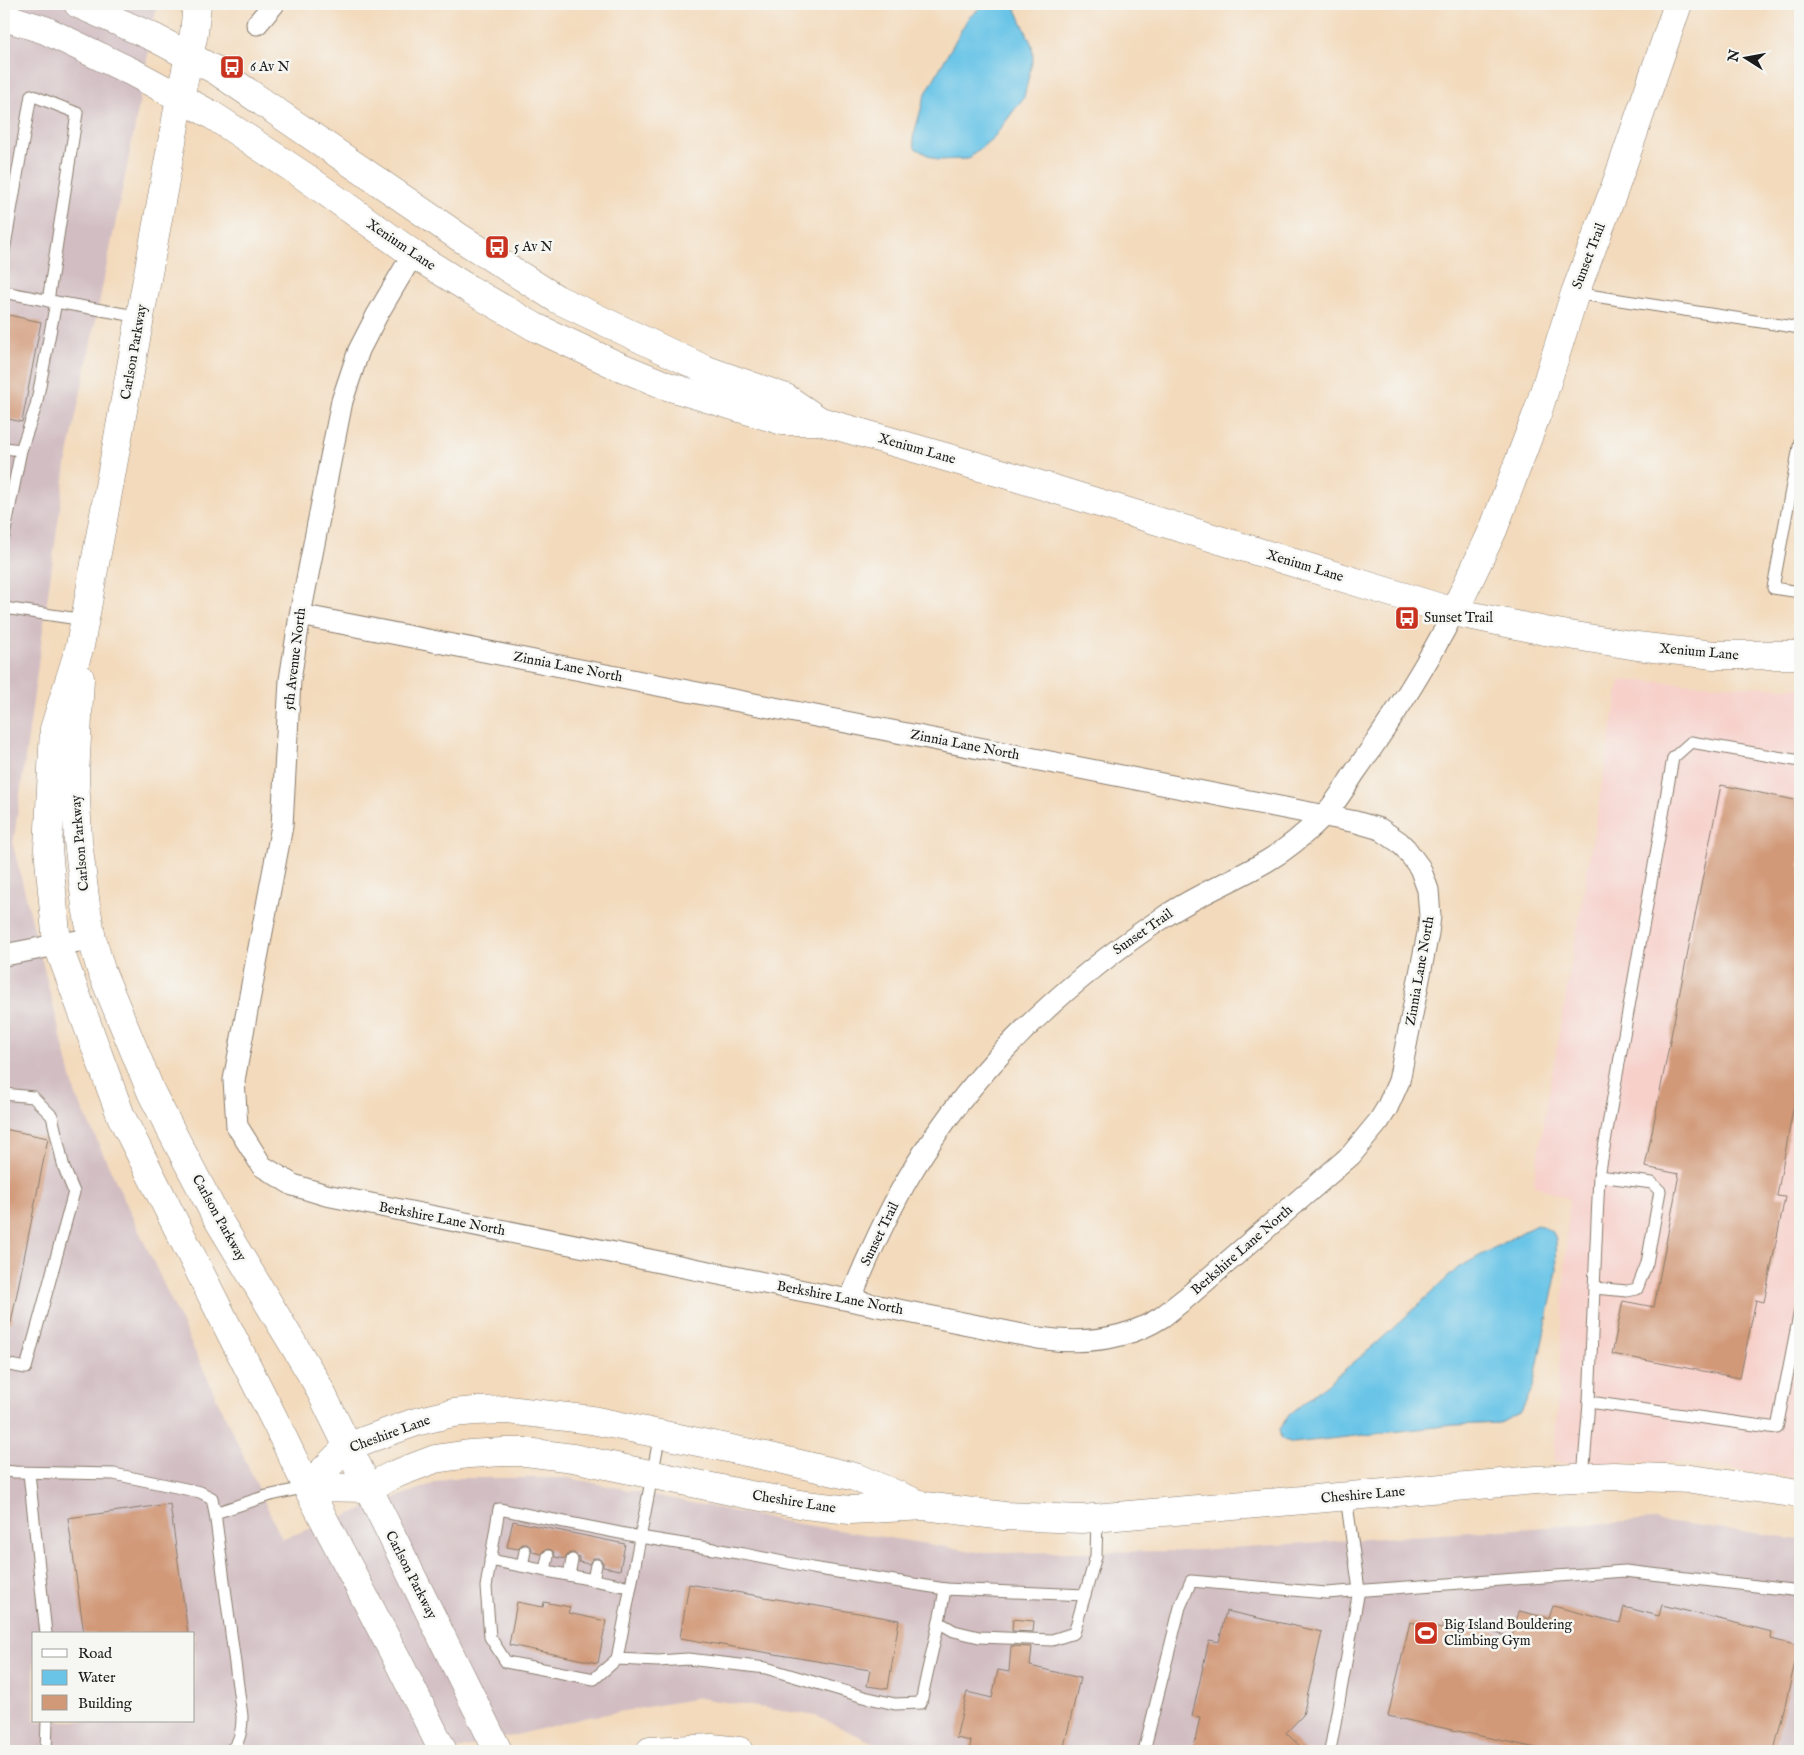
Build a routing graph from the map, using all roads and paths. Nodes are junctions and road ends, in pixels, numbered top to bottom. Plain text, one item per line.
1 (78, 4) edge
2 (197, 4) edge
3 (274, 4) edge
4 (1678, 4) edge
5 (4, 17) edge
6 (257, 24) dead end
7 (189, 57) junction
8 (180, 98) junction
9 (4, 251) edge
10 (413, 254) junction
11 (4, 292) edge
12 (1575, 293) junction
13 (52, 302) junction
14 (141, 317) junction
15 (1800, 328) edge
16 (820, 421) junction
17 (1800, 441) edge
18 (4, 448) edge
19 (21, 450) junction
20 (4, 536) edge
21 (1800, 592) edge
22 (4, 608) edge
23 (1454, 612) junction
24 (300, 615) junction
25 (85, 620) junction
26 (80, 646) junction
27 (1800, 655) edge
28 (1800, 761) edge
29 (1324, 816) junction
30 (92, 939) junction
31 (57, 943) junction
32 (4, 955) edge
33 (1404, 1062) joint
34 (234, 1080) joint
35 (4, 1094) edge
36 (1598, 1176) junction
37 (1594, 1288) junction
38 (850, 1300) junction
39 (1800, 1310) edge
40 (4, 1364) edge
41 (1589, 1402) junction
42 (660, 1434) junction
43 (347, 1448) junction
44 (4, 1470) edge
45 (29, 1473) junction
46 (653, 1474) junction
47 (1582, 1478) junction
48 (307, 1487) junction
49 (368, 1488) junction
50 (1800, 1494) edge
51 (1346, 1497) junction
52 (925, 1506) junction
53 (215, 1513) junction
54 (1097, 1518) junction
55 (640, 1537) junction
56 (525, 1551) dead end
57 (548, 1556) dead end
58 (490, 1560) junction
59 (572, 1560) dead end
60 (596, 1565) dead end
61 (522, 1566) junction
62 (545, 1570) junction
63 (569, 1575) junction
64 (593, 1580) junction
65 (630, 1587) junction
66 (945, 1589) junction
67 (1359, 1590) junction
68 (1800, 1591) edge
69 (1085, 1595) junction
70 (940, 1623) junction
71 (46, 1632) edge
72 (617, 1659) junction
73 (47, 1722) edge
74 (46, 1751) edge
75 (228, 1751) edge
76 (443, 1751) edge
77 (498, 1751) edge
78 (650, 1751) edge
79 (740, 1751) edge
80 (1144, 1751) edge
81 (1330, 1751) edge

1 - 7 main road, Xenium Lane
2 - 7 main road, Carlson Parkway
3 - 6 street
4 - 12 main road, Sunset Trail
5 - 8 main road, Xenium Lane
7 - 8 main road, Carlson Parkway
7 - 16 main road, Xenium Lane
8 - 10 main road, Xenium Lane
8 - 14 main road, Carlson Parkway
9 - 13 lane
10 - 16 main road, Xenium Lane
10 - 24 street, 5th Avenue North
11 - 13 lane
12 - 15 lane
12 - 23 main road, Sunset Trail
13 - 14 lane
13 - 19 lane
14 - 25 main road, Carlson Parkway
16 - 23 main road, Xenium Lane
17 - 21 lane
18 - 19 lane
19 - 20 lane
22 - 25 lane
23 - 27 main road, Xenium Lane
23 - 29 street, Sunset Trail
24 - 29 street, Zinnia Lane North
24 - 34 street, 5th Avenue North
25 - 26 main road, Carlson Parkway
26 - 30 main road, Carlson Parkway
26 - 31 main road, Carlson Parkway
28 - 36 lane
29 - 33 street, Zinnia Lane North
29 - 38 street, Sunset Trail
30 - 31 street
30 - 43 main road, Carlson Parkway
31 - 32 street
31 - 48 main road, Carlson Parkway
33 - 38 street, Berkshire Lane North
34 - 38 street, Berkshire Lane North
35 - 40 lane
36 - 37 lane
36 - 37 lane
37 - 41 lane
39 - 41 lane
41 - 47 lane
42 - 43 main road, Cheshire Lane
42 - 46 lane
42 - 52 main road, Cheshire Lane
43 - 48 main road, Cheshire Lane
43 - 49 main road, Carlson Parkway
44 - 45 lane
45 - 53 lane
45 - 71 lane
46 - 49 main road, Cheshire Lane
46 - 52 main road, Cheshire Lane
46 - 55 lane
47 - 50 main road, Cheshire Lane
47 - 51 main road, Cheshire Lane
48 - 49 main road, Cheshire Lane
48 - 53 lane
48 - 76 main road, Carlson Parkway
49 - 77 main road, Carlson Parkway
51 - 54 main road, Cheshire Lane
51 - 67 lane
52 - 54 main road, Cheshire Lane
53 - 75 lane
54 - 69 lane
55 - 58 lane
55 - 65 lane
55 - 66 lane
56 - 61 lane
57 - 62 lane
58 - 61 lane
58 - 72 lane
59 - 63 lane
60 - 64 lane
61 - 62 lane
62 - 63 lane
63 - 64 lane
64 - 65 lane
65 - 72 lane
66 - 69 lane
66 - 70 lane
67 - 68 lane
67 - 80 lane
67 - 81 lane
69 - 70 lane
70 - 72 lane
73 - 74 lane
78 - 79 main road

